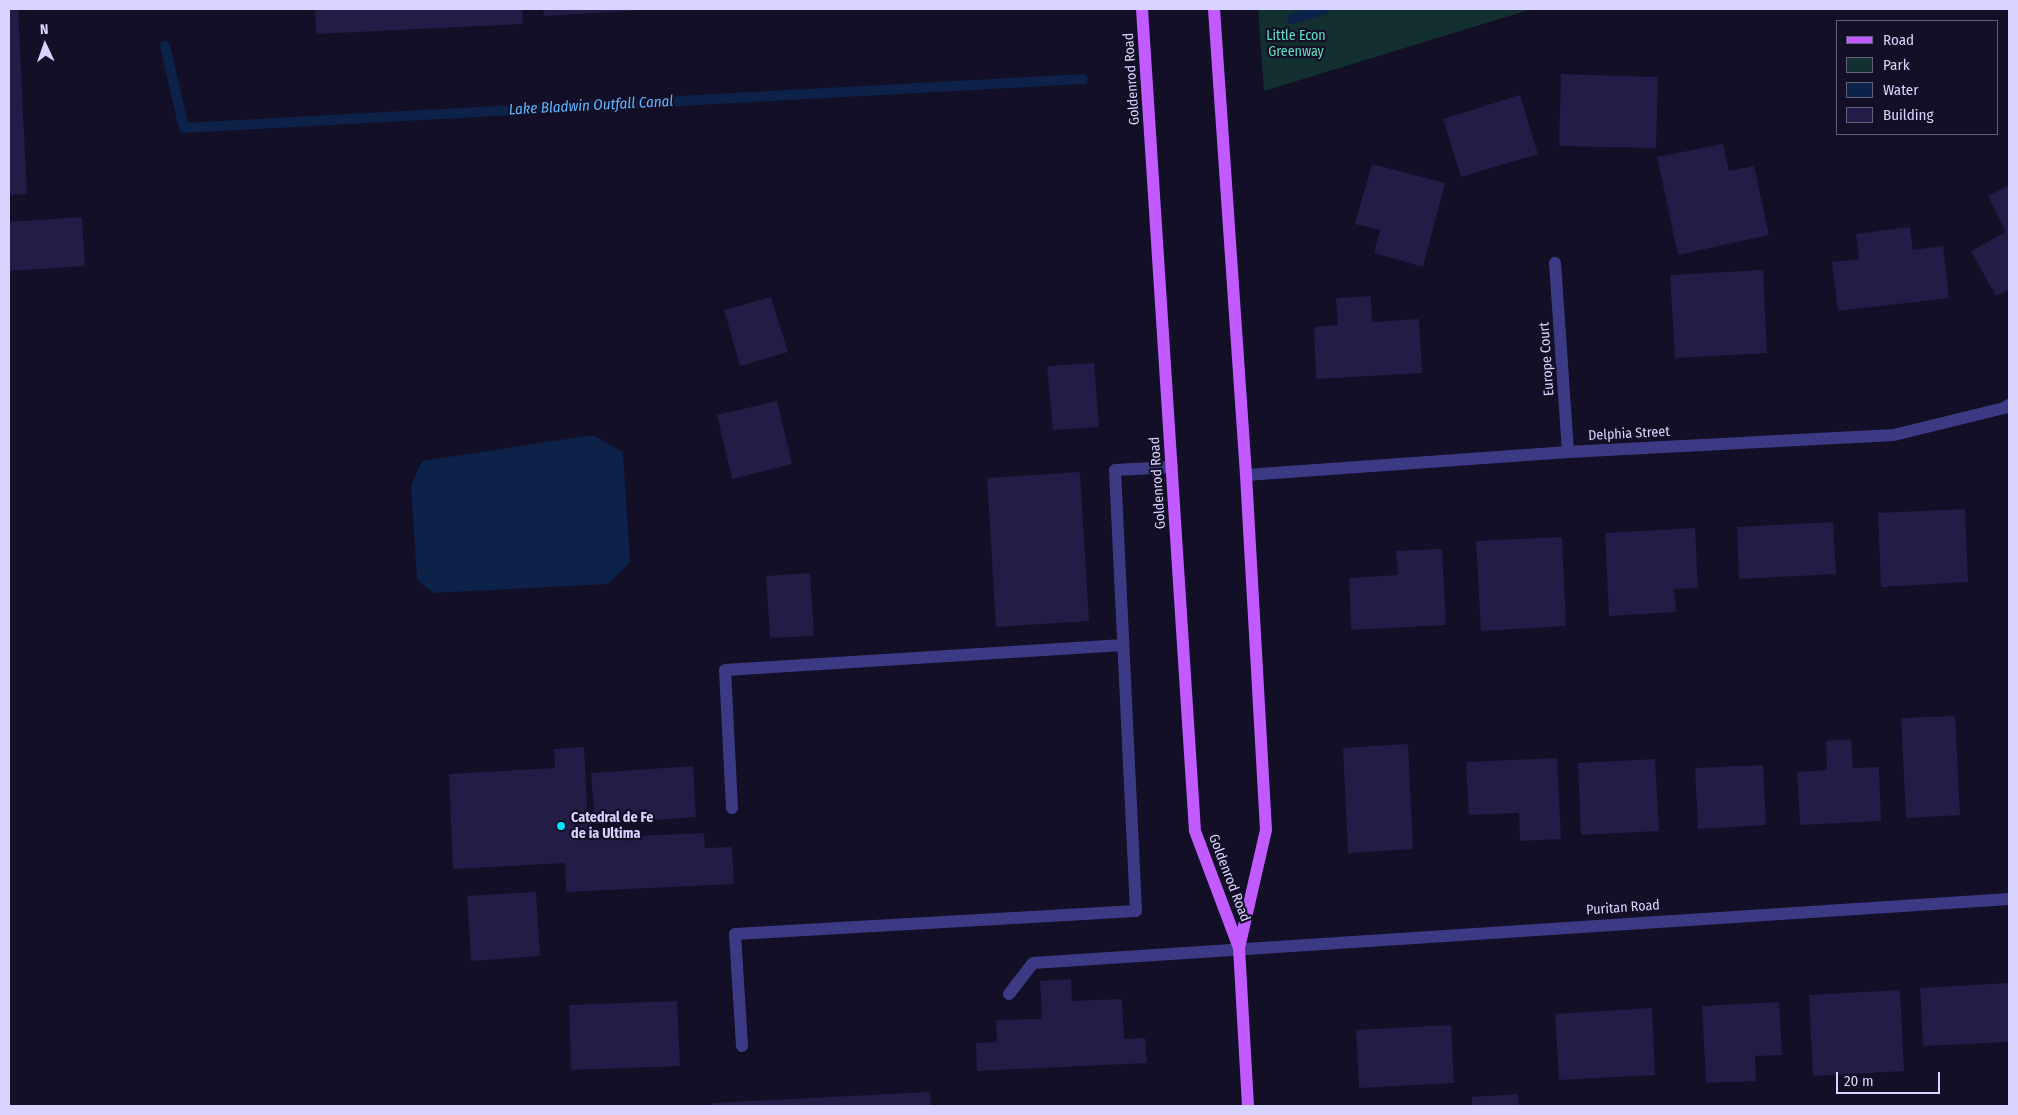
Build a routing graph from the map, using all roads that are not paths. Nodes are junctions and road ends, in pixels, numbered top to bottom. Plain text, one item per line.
1 (1142, 9) edge
2 (1214, 9) edge
3 (1555, 263) dead end
4 (2009, 405) edge
5 (1568, 452) junction
6 (1172, 467) junction
7 (1246, 475) junction
8 (1123, 645) junction
9 (732, 808) dead end
10 (2009, 899) edge
11 (1239, 948) junction
12 (1009, 994) dead end
13 (742, 1046) dead end
14 (1248, 1106) edge

1 - 6 main road, Goldenrod Road
2 - 7 main road, Goldenrod Road
3 - 5 street, Europe Court
4 - 5 street, Delphia Street
5 - 7 street, Delphia Street
6 - 8 street
6 - 11 main road, Goldenrod Road
7 - 11 main road, Goldenrod Road
8 - 9 street
8 - 13 street
10 - 11 street, Puritan Road
11 - 12 street, Puritan Road
11 - 14 main road, Goldenrod Road

